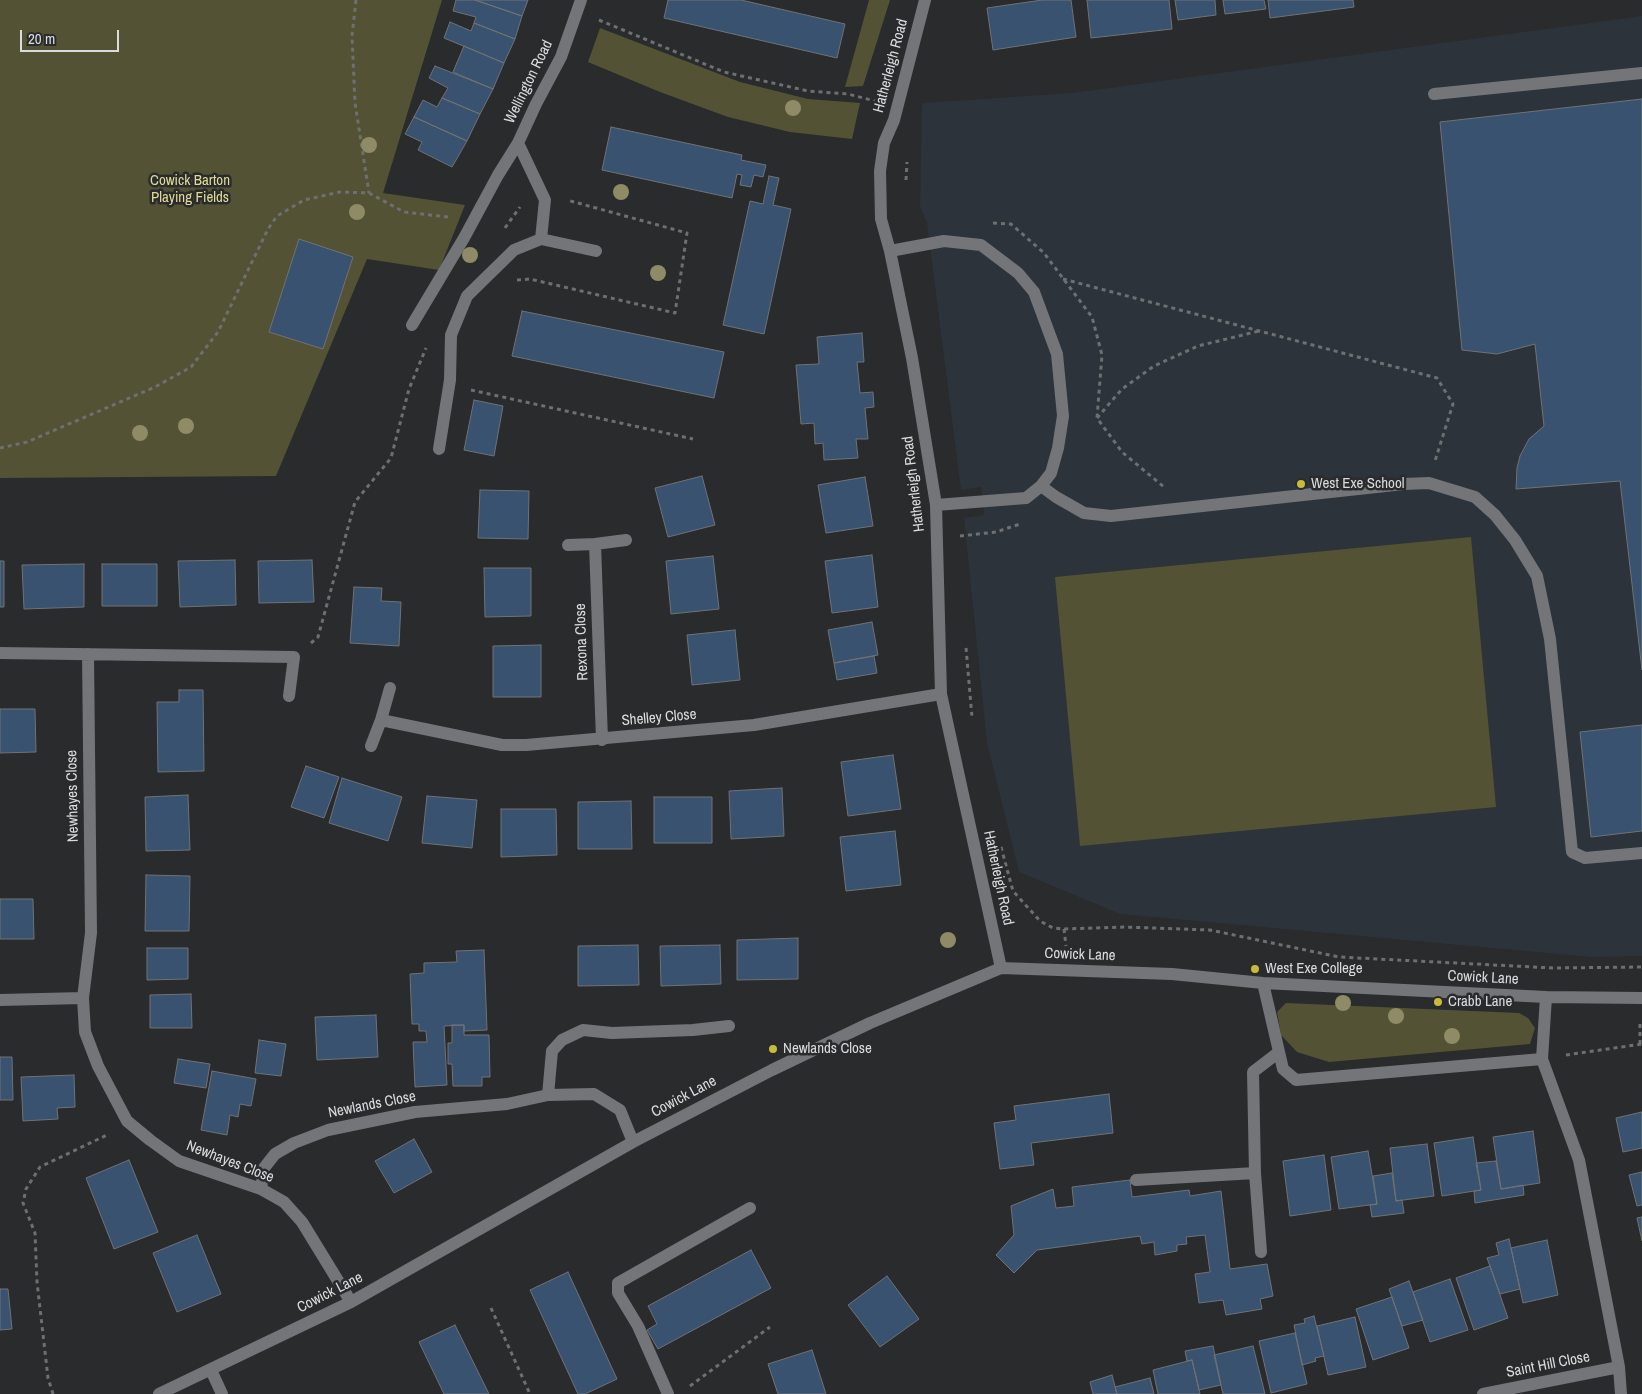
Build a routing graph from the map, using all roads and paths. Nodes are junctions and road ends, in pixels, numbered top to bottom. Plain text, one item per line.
1 (356, 0) edge
2 (581, 0) edge
3 (925, 0) edge
4 (577, 14) junction
5 (1642, 73) edge
6 (1434, 94) dead end
7 (884, 104) dead end
8 (518, 143) junction
9 (908, 162) dead end
10 (906, 181) dead end
11 (369, 193) junction
12 (544, 200) junction
13 (475, 219) junction
14 (501, 233) dead end
15 (541, 239) junction
16 (596, 251) dead end
17 (890, 251) junction
18 (1063, 279) dead end
19 (412, 325) dead end
20 (1260, 331) junction
21 (427, 346) dead end
22 (450, 380) junction
23 (1097, 418) dead end
24 (693, 439) dead end
25 (0, 448) edge
26 (439, 449) dead end
27 (1428, 483) junction
28 (1041, 486) junction
29 (936, 505) junction
30 (626, 540) dead end
31 (595, 544) junction
32 (568, 545) dead end
33 (965, 642) dead end
34 (0, 653) edge
35 (88, 654) junction
36 (294, 657) junction
37 (390, 688) dead end
38 (941, 694) junction
39 (289, 696) dead end
40 (973, 719) dead end
41 (381, 720) junction
42 (602, 740) junction
43 (371, 746) dead end
44 (1000, 843) dead end
45 (1642, 853) edge
46 (1642, 967) edge
47 (1001, 968) junction
48 (1263, 983) junction
49 (1546, 997) junction
50 (83, 998) junction
51 (1642, 998) edge
52 (0, 1000) edge
53 (729, 1026) dead end
54 (1642, 1044) edge
55 (1279, 1052) junction
56 (1542, 1059) junction
57 (548, 1096) junction
58 (128, 1122) junction
59 (634, 1142) junction
60 (1255, 1172) junction
61 (1136, 1180) dead end
62 (261, 1189) junction
63 (750, 1208) dead end
64 (1261, 1252) dead end
65 (351, 1302) junction
66 (491, 1308) dead end
67 (770, 1327) dead end
68 (1618, 1367) junction
69 (211, 1370) junction
70 (686, 1390) dead end
71 (53, 1394) edge
72 (159, 1394) edge
73 (222, 1394) edge
74 (530, 1394) edge
75 (668, 1394) edge
76 (1483, 1394) edge
77 (1621, 1394) edge

1 - 11 path
2 - 4 street, Wellington Road
3 - 17 street, Hatherleigh Road
4 - 7 path
4 - 8 street, Wellington Road
5 - 6 street
8 - 12 street, Wellington Road
8 - 13 street
9 - 10 path
11 - 13 path
11 - 25 path
12 - 14 path
12 - 15 street, Wellington Road
13 - 19 street
15 - 16 street
15 - 22 street
17 - 28 street
17 - 29 street, Hatherleigh Road
18 - 20 path
20 - 23 path
20 - 27 path
21 - 36 path
22 - 24 path
22 - 26 street
27 - 28 street
27 - 45 street
28 - 29 street
29 - 38 street, Hatherleigh Road
30 - 31 street
31 - 32 street
31 - 42 street, Rexona Close
33 - 40 path
34 - 35 street
35 - 36 street
35 - 50 street, Newhayes Close
36 - 39 street
37 - 41 street
38 - 42 street, Shelley Close
38 - 47 street, Hatherleigh Road
41 - 42 street, Shelley Close
41 - 43 street
44 - 46 path
47 - 48 street, Cowick Lane
47 - 59 street, Cowick Lane
48 - 49 street, Cowick Lane
48 - 55 street
49 - 51 street, Cowick Lane
49 - 56 street
50 - 52 street
50 - 58 street, Newhayes Close
53 - 57 street
54 - 56 path
55 - 56 street
55 - 60 street
56 - 68 street
57 - 59 street, Newlands Close
57 - 62 street, Newlands Close
58 - 62 street, Newhayes Close
58 - 71 path
59 - 65 street, Cowick Lane
60 - 61 street
60 - 64 street
62 - 65 street, Newhayes Close
63 - 75 street
65 - 69 street, Cowick Lane
66 - 74 path
67 - 70 path
68 - 76 street, Saint Hill Close
68 - 77 street
69 - 72 street, Cowick Lane
69 - 73 street

